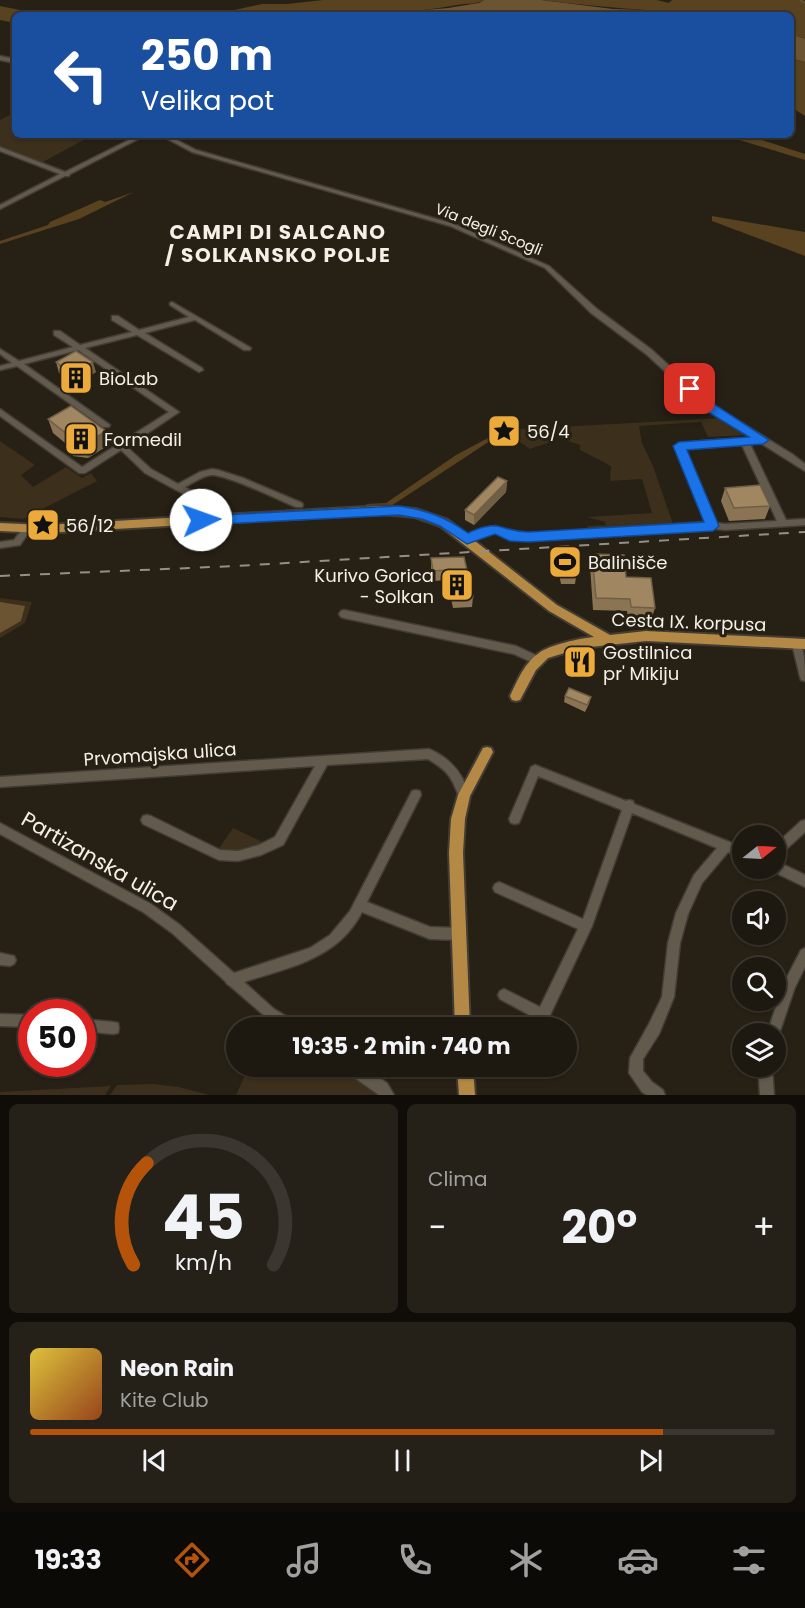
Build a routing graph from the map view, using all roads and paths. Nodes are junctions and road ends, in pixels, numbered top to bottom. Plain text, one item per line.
1 (137, 138) edge
2 (169, 138) edge
3 (0, 149) edge
4 (67, 175) junction
5 (0, 207) edge
6 (172, 304) dead end
7 (115, 318) dead end
8 (195, 318) junction
9 (57, 333) dead end
10 (139, 333) junction
11 (81, 348) junction
12 (247, 348) dead end
13 (0, 351) edge
14 (19, 363) junction
15 (0, 368) edge
16 (199, 370) dead end
17 (1, 414) edge
18 (106, 425) dead end
19 (763, 440) junction
20 (745, 442) junction
21 (121, 447) junction
22 (805, 468) edge
23 (178, 488) junction
24 (203, 501) dead end
25 (299, 505) dead end
26 (805, 522) edge
27 (783, 523) junction
28 (713, 526) junction
29 (0, 527) edge
30 (27, 529) junction
31 (467, 539) junction
32 (0, 545) edge
33 (344, 614) dead end
34 (607, 639) junction
35 (801, 644) edge
36 (538, 661) junction
37 (805, 677) edge
38 (516, 696) dead end
39 (487, 752) dead end
40 (323, 762) junction
41 (0, 782) edge
42 (416, 795) dead end
43 (464, 795) junction
44 (629, 805) junction
45 (515, 819) dead end
46 (147, 820) dead end
47 (0, 828) edge
48 (803, 829) edge
49 (786, 843) edge
50 (727, 845) junction
51 (732, 847) edge
52 (786, 871) edge
53 (805, 880) edge
54 (499, 888) dead end
55 (359, 904) junction
56 (586, 926) junction
57 (459, 934) junction
58 (805, 954) edge
59 (231, 981) junction
60 (504, 995) dead end
61 (278, 1017) edge
62 (463, 1017) edge
63 (534, 1017) edge
64 (542, 1017) edge
65 (0, 1020) edge
66 (18, 1021) edge
67 (777, 1023) edge
68 (96, 1026) edge
69 (113, 1028) dead end
70 (366, 1077) edge
71 (466, 1077) edge
72 (766, 1077) edge
73 (387, 1095) edge
74 (467, 1095) edge
75 (658, 1095) edge
76 (767, 1095) edge

1 - 4 street
2 - 19 street, Via degli Scogli
3 - 4 street
4 - 5 street
6 - 8 street
7 - 10 street
8 - 10 street
8 - 12 street
9 - 11 street
10 - 11 street
10 - 16 street
11 - 14 street
11 - 21 street
13 - 14 street
14 - 15 street
14 - 18 street
17 - 21 street
19 - 20 street
19 - 22 street, Via degli Scogli
20 - 27 street
20 - 28 street
21 - 23 street
23 - 24 street
23 - 25 street
26 - 27 street
27 - 28 street
28 - 31 street
29 - 30 main road, Cesta IX. korpusa
30 - 31 main road, Cesta IX. korpusa
30 - 32 street
31 - 34 main road, Cesta IX. korpusa
33 - 36 street
34 - 35 main road, Cesta IX. korpusa
34 - 36 main road
35 - 37 street
36 - 38 main road
39 - 43 main road
40 - 41 street, Prvomajska ulica
40 - 43 street, Prvomajska ulica
40 - 46 street
42 - 55 street
43 - 57 main road
44 - 45 street
44 - 50 street
44 - 56 street
47 - 59 street, Partizanska ulica
48 - 49 street
50 - 51 street
50 - 75 street
52 - 53 street
54 - 56 street
55 - 57 street
55 - 59 street
56 - 64 street
57 - 62 main road
58 - 67 street
59 - 61 street, Partizanska ulica
60 - 63 street
65 - 66 street
68 - 69 street
70 - 73 street
71 - 74 main road
72 - 76 street

